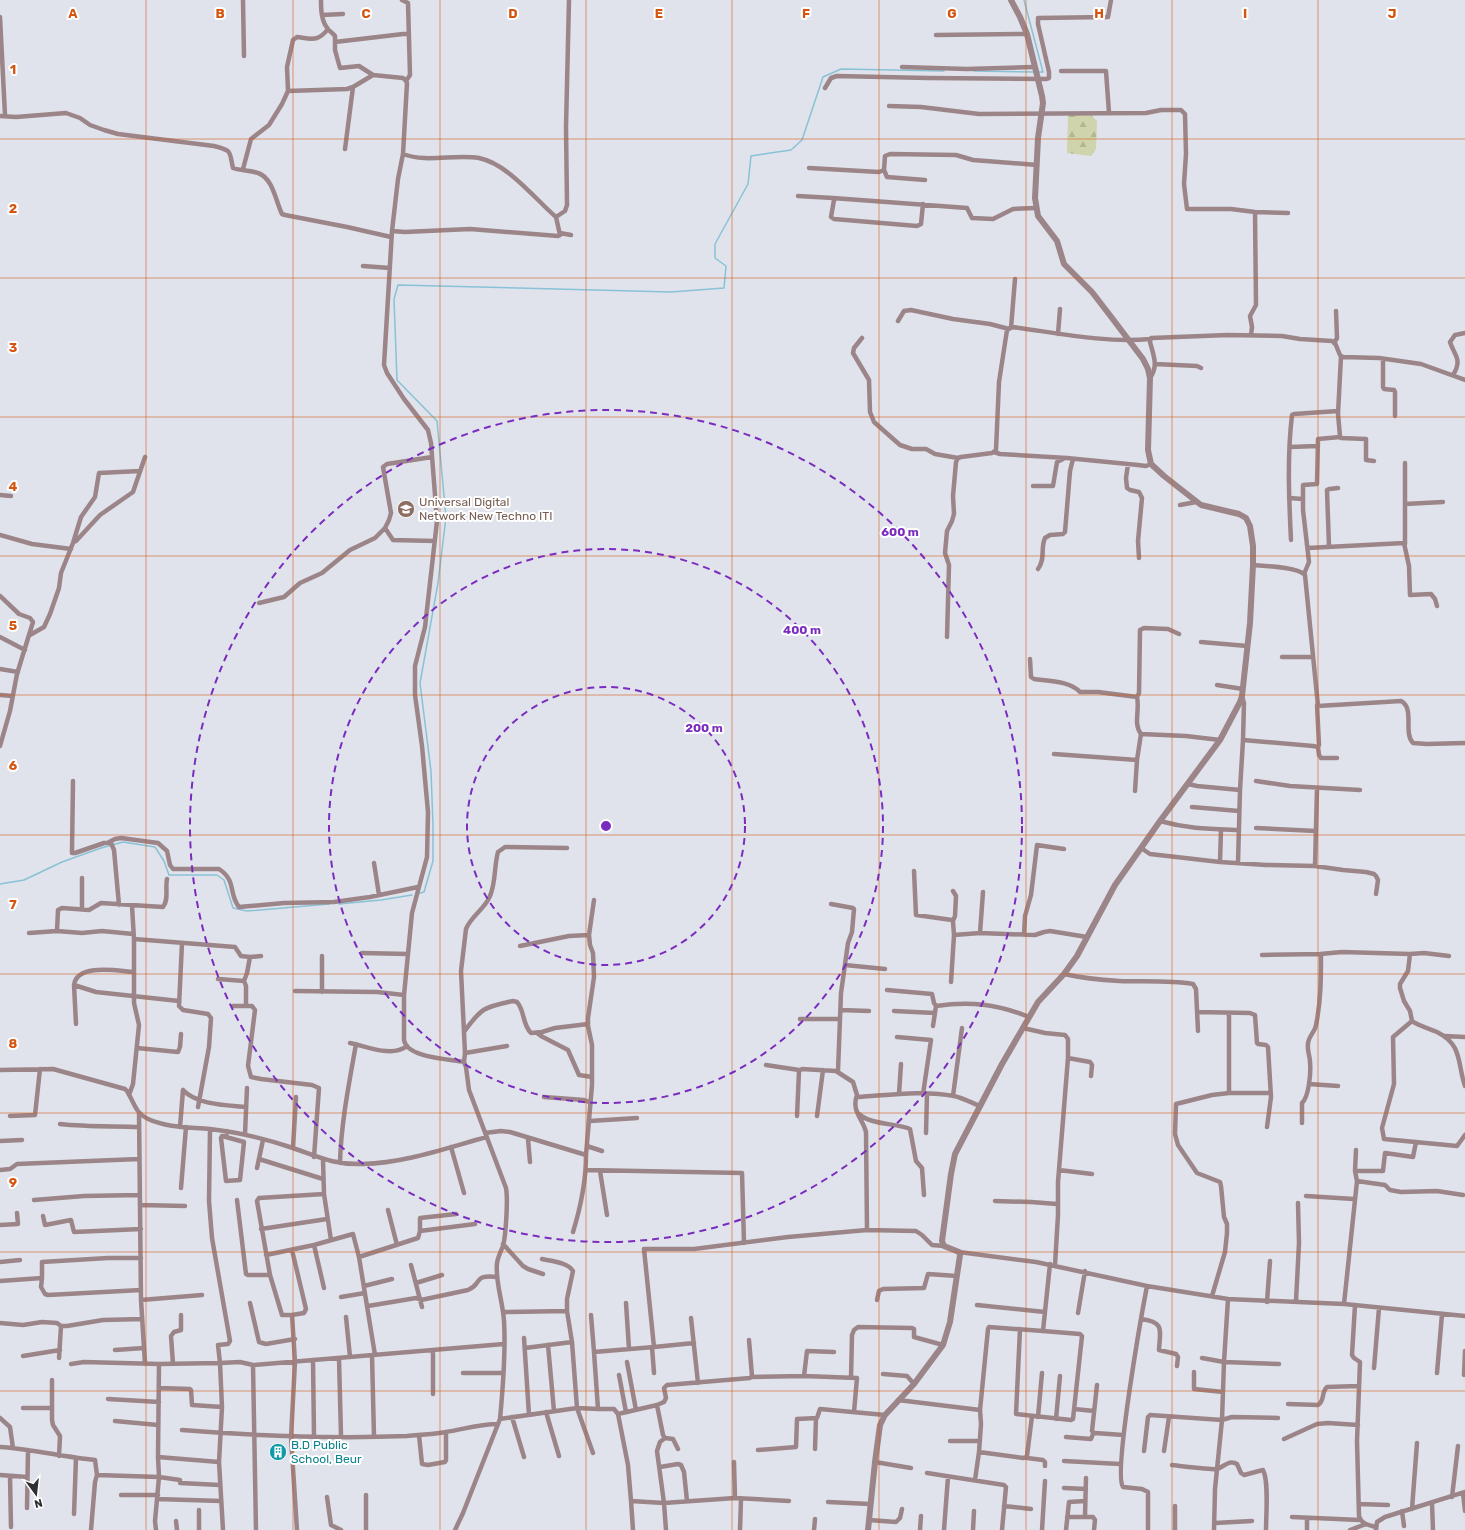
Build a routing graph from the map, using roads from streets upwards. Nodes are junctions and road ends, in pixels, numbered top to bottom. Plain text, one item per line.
1 (243, 0) edge
2 (321, 0) edge
3 (402, 0) edge
4 (569, 0) edge
5 (1011, 0) edge
6 (1111, 0) edge
7 (343, 14) dead end
8 (322, 15) junction
9 (0, 17) edge
10 (328, 29) junction
11 (409, 34) junction
12 (1027, 34) junction
13 (936, 35) dead end
14 (335, 42) junction
15 (244, 56) dead end
16 (902, 67) dead end
17 (1061, 70) dead end
18 (1036, 73) junction
19 (373, 76) junction
20 (406, 81) junction
21 (353, 87) junction
22 (825, 88) dead end
23 (288, 91) junction
24 (889, 106) dead end
25 (1109, 113) junction
26 (1041, 114) junction
27 (2, 116) edge
28 (345, 149) dead end
29 (403, 154) junction
30 (1037, 165) junction
31 (809, 168) dead end
32 (243, 169) junction
33 (884, 170) junction
34 (925, 180) dead end
35 (798, 196) dead end
36 (833, 198) junction
37 (923, 204) junction
38 (1036, 208) junction
39 (1255, 212) junction
40 (1288, 213) dead end
41 (556, 217) junction
42 (560, 233) junction
43 (391, 234) junction
44 (571, 235) dead end
45 (363, 266) dead end
46 (390, 268) junction
47 (1015, 279) dead end
48 (1060, 309) dead end
49 (1336, 311) dead end
50 (898, 321) dead end
51 (1010, 328) junction
52 (1465, 332) edge
53 (1058, 334) junction
54 (1251, 335) junction
55 (862, 338) dead end
56 (1150, 339) junction
57 (1129, 341) junction
58 (1334, 343) junction
59 (1341, 356) junction
60 (1383, 359) junction
61 (1155, 364) junction
62 (1202, 368) dead end
63 (1453, 375) junction
64 (1150, 378) junction
65 (1465, 380) edge
66 (1338, 411) junction
67 (1395, 416) dead end
68 (1340, 437) junction
69 (1317, 446) junction
70 (1290, 447) junction
71 (994, 452) junction
72 (145, 457) dead end
73 (432, 457) junction
74 (958, 458) junction
75 (1067, 458) junction
76 (1073, 459) junction
77 (1374, 461) dead end
78 (1405, 463) dead end
79 (1128, 464) junction
80 (1151, 464) junction
81 (140, 471) junction
82 (1033, 486) dead end
83 (1338, 488) dead end
84 (0, 495) edge
85 (11, 496) dead end
86 (1289, 498) junction
87 (1303, 499) junction
88 (1196, 502) junction
89 (1443, 502) dead end
90 (1405, 504) junction
91 (1180, 505) dead end
92 (385, 528) junction
93 (0, 536) edge
94 (1291, 540) dead end
95 (435, 541) junction
96 (73, 544) junction
97 (1405, 544) junction
98 (1329, 547) junction
99 (1308, 548) junction
100 (71, 549) junction
101 (1139, 558) dead end
102 (1253, 565) junction
103 (1038, 569) dead end
104 (1304, 574) junction
105 (0, 596) edge
106 (258, 603) dead end
107 (1437, 606) dead end
108 (30, 634) junction
109 (1179, 634) dead end
110 (947, 637) dead end
111 (0, 638) edge
112 (1201, 642) dead end
113 (1247, 646) junction
114 (25, 650) junction
115 (1282, 657) dead end
116 (1313, 657) junction
117 (1030, 659) dead end
118 (0, 669) edge
119 (18, 672) junction
120 (1217, 685) dead end
121 (1243, 688) junction
122 (0, 695) edge
123 (12, 696) junction
124 (1242, 696) junction
125 (1137, 697) junction
126 (1318, 706) junction
127 (1141, 734) junction
128 (1220, 740) junction
129 (1243, 740) junction
130 (1465, 743) edge
131 (0, 746) edge
132 (1318, 747) junction
133 (1054, 754) dead end
134 (1337, 758) dead end
135 (1137, 760) junction
136 (73, 781) dead end
137 (1256, 781) dead end
138 (1188, 784) junction
139 (1317, 788) junction
140 (1240, 790) junction
141 (1360, 790) dead end
142 (1135, 791) dead end
143 (1192, 807) dead end
144 (1239, 811) junction
145 (1160, 821) junction
146 (1256, 828) dead end
147 (1221, 830) junction
148 (1238, 830) junction
149 (1316, 831) junction
150 (111, 844) junction
151 (567, 848) dead end
152 (1141, 848) junction
153 (1064, 849) dead end
154 (1220, 862) junction
155 (374, 863) dead end
156 (1238, 863) junction
157 (1315, 866) junction
158 (914, 871) dead end
159 (82, 878) dead end
160 (167, 879) dead end
161 (418, 887) junction
162 (952, 891) dead end
163 (983, 892) dead end
164 (1376, 894) dead end
165 (379, 896) junction
166 (594, 900) dead end
167 (831, 904) dead end
168 (119, 905) junction
169 (132, 906) junction
170 (82, 909) junction
171 (953, 921) junction
172 (57, 931) junction
173 (29, 933) dead end
174 (980, 933) junction
175 (589, 935) junction
176 (954, 935) junction
177 (1024, 935) junction
178 (133, 936) junction
179 (1087, 937) junction
180 (182, 943) junction
181 (520, 946) dead end
182 (362, 953) dead end
183 (408, 954) junction
184 (1321, 954) junction
185 (1410, 954) junction
186 (1262, 955) dead end
187 (261, 956) dead end
188 (322, 956) dead end
189 (1449, 956) dead end
190 (250, 957) junction
191 (845, 965) junction
192 (885, 969) dead end
193 (133, 972) junction
194 (1064, 974) junction
195 (218, 978) dead end
196 (244, 981) junction
197 (951, 982) dead end
198 (74, 985) junction
199 (887, 990) dead end
200 (295, 991) dead end
201 (322, 992) junction
202 (404, 995) junction
203 (134, 997) junction
204 (179, 1001) junction
205 (233, 1006) dead end
206 (246, 1006) junction
207 (936, 1006) junction
208 (841, 1010) junction
209 (869, 1011) dead end
210 (894, 1011) dead end
211 (1196, 1012) junction
212 (935, 1013) junction
213 (1229, 1014) junction
214 (1029, 1017) junction
215 (800, 1019) dead end
216 (840, 1019) junction
217 (1412, 1021) junction
218 (76, 1024) dead end
219 (588, 1024) junction
220 (933, 1026) dead end
221 (962, 1028) dead end
222 (1023, 1028) junction
223 (1198, 1031) dead end
224 (464, 1032) junction
225 (537, 1033) junction
226 (181, 1034) dead end
227 (1446, 1036) junction
228 (897, 1037) dead end
229 (1465, 1037) edge
230 (350, 1043) dead end
231 (356, 1044) junction
232 (407, 1046) junction
233 (508, 1046) dead end
234 (137, 1048) junction
235 (465, 1053) junction
236 (1068, 1058) junction
237 (464, 1062) junction
238 (901, 1064) dead end
239 (766, 1065) dead end
240 (40, 1069) junction
241 (0, 1070) edge
242 (799, 1070) junction
243 (823, 1070) junction
244 (838, 1071) junction
245 (1091, 1076) dead end
246 (592, 1077) junction
247 (1309, 1084) junction
248 (1338, 1086) dead end
249 (1465, 1086) edge
250 (247, 1088) dead end
251 (1229, 1093) junction
252 (1271, 1093) junction
253 (899, 1094) junction
254 (925, 1094) junction
255 (129, 1095) junction
256 (857, 1095) junction
257 (544, 1096) dead end
258 (953, 1096) junction
259 (296, 1097) dead end
260 (199, 1100) junction
261 (855, 1101) junction
262 (591, 1103) junction
263 (198, 1106) dead end
264 (980, 1106) junction
265 (246, 1107) junction
266 (139, 1114) junction
267 (10, 1116) dead end
268 (797, 1116) dead end
269 (817, 1116) dead end
270 (637, 1118) dead end
271 (590, 1121) junction
272 (1302, 1123) dead end
273 (60, 1124) dead end
274 (139, 1127) junction
275 (180, 1127) junction
276 (186, 1127) junction
277 (1267, 1127) dead end
278 (210, 1129) junction
279 (227, 1131) junction
280 (926, 1133) dead end
281 (246, 1134) junction
282 (486, 1135) junction
283 (1465, 1135) edge
284 (226, 1137) junction
285 (528, 1138) junction
286 (22, 1140) dead end
287 (263, 1140) junction
288 (0, 1142) edge
289 (1416, 1142) junction
290 (451, 1146) junction
291 (587, 1146) junction
292 (293, 1148) junction
293 (1356, 1150) dead end
294 (602, 1151) dead end
295 (586, 1155) junction
296 (314, 1157) junction
297 (139, 1159) junction
298 (259, 1159) junction
299 (323, 1160) junction
300 (530, 1162) dead end
301 (340, 1163) junction
302 (257, 1168) dead end
303 (0, 1170) edge
304 (586, 1170) junction
305 (600, 1170) junction
306 (1059, 1170) junction
307 (1355, 1170) junction
308 (1092, 1174) dead end
309 (323, 1179) junction
310 (1357, 1181) junction
311 (181, 1188) dead end
312 (464, 1193) dead end
313 (324, 1194) junction
314 (140, 1195) junction
315 (924, 1195) dead end
316 (1463, 1195) dead end
317 (1306, 1196) dead end
318 (1354, 1199) junction
319 (34, 1200) dead end
320 (237, 1200) dead end
321 (995, 1201) dead end
322 (1298, 1203) dead end
323 (1058, 1204) junction
324 (140, 1205) junction
325 (185, 1206) dead end
326 (388, 1210) dead end
327 (17, 1213) dead end
328 (456, 1214) dead end
329 (607, 1215) dead end
330 (43, 1216) dead end
331 (328, 1219) junction
332 (475, 1224) dead end
333 (0, 1226) edge
334 (141, 1229) junction
335 (261, 1229) junction
336 (867, 1230) junction
337 (420, 1231) junction
338 (573, 1232) dead end
339 (331, 1240) junction
340 (744, 1243) junction
341 (504, 1244) junction
342 (314, 1245) junction
343 (397, 1245) junction
344 (944, 1246) junction
345 (292, 1250) junction
346 (959, 1252) junction
347 (266, 1254) junction
348 (359, 1257) junction
349 (141, 1258) junction
350 (542, 1259) dead end
351 (20, 1260) dead end
352 (1270, 1261) dead end
353 (0, 1262) edge
354 (411, 1264) dead end
355 (1052, 1265) junction
356 (1085, 1271) junction
357 (544, 1274) dead end
358 (270, 1275) junction
359 (442, 1275) dead end
360 (497, 1276) junction
361 (957, 1276) junction
362 (42, 1278) junction
363 (392, 1279) dead end
364 (0, 1281) edge
365 (416, 1283) junction
366 (364, 1286) junction
367 (1148, 1286) junction
368 (324, 1288) dead end
369 (141, 1290) junction
370 (365, 1292) junction
371 (202, 1295) dead end
372 (1212, 1296) junction
373 (341, 1297) dead end
374 (1228, 1299) junction
375 (141, 1300) junction
376 (421, 1300) junction
377 (877, 1300) dead end
378 (1296, 1301) junction
379 (1267, 1302) junction
380 (250, 1303) dead end
381 (626, 1303) dead end
382 (1344, 1304) junction
383 (977, 1305) dead end
384 (368, 1306) junction
385 (1355, 1306) junction
386 (422, 1307) dead end
387 (1379, 1308) junction
388 (567, 1311) junction
389 (503, 1312) junction
390 (1045, 1312) junction
391 (1078, 1313) dead end
392 (1442, 1314) junction
393 (181, 1315) dead end
394 (292, 1315) junction
395 (591, 1315) dead end
396 (1465, 1316) edge
397 (346, 1317) dead end
398 (691, 1318) dead end
399 (142, 1319) junction
400 (1141, 1319) junction
401 (0, 1323) edge
402 (61, 1326) junction
403 (1020, 1329) junction
404 (1043, 1331) junction
405 (524, 1338) dead end
406 (294, 1339) junction
407 (749, 1340) dead end
408 (572, 1342) junction
409 (694, 1343) junction
410 (504, 1344) junction
411 (548, 1345) junction
412 (944, 1345) junction
413 (653, 1347) junction
414 (144, 1348) junction
415 (525, 1348) junction
416 (629, 1349) junction
417 (60, 1350) junction
418 (115, 1350) dead end
419 (433, 1350) junction
420 (1465, 1351) edge
421 (594, 1352) junction
422 (834, 1352) dead end
423 (373, 1355) junction
424 (23, 1356) dead end
425 (350, 1357) junction
426 (59, 1358) dead end
427 (339, 1358) junction
428 (1202, 1358) dead end
429 (312, 1360) junction
430 (295, 1362) junction
431 (627, 1362) dead end
432 (1224, 1362) junction
433 (220, 1363) junction
434 (71, 1364) dead end
435 (145, 1364) junction
436 (159, 1364) junction
437 (173, 1364) junction
438 (1279, 1364) dead end
439 (253, 1365) junction
440 (1177, 1366) dead end
441 (1374, 1368) dead end
442 (1194, 1372) dead end
443 (503, 1373) junction
444 (654, 1373) dead end
445 (1042, 1373) dead end
446 (1437, 1373) dead end
447 (463, 1374) dead end
448 (883, 1374) dead end
449 (619, 1375) dead end
450 (1464, 1375) dead end
451 (804, 1376) junction
452 (1060, 1376) dead end
453 (751, 1378) junction
454 (851, 1378) junction
455 (52, 1380) dead end
456 (698, 1383) junction
457 (914, 1384) junction
458 (1097, 1386) dead end
459 (1358, 1386) junction
460 (159, 1388) junction
461 (1223, 1392) junction
462 (433, 1394) dead end
463 (108, 1399) dead end
464 (898, 1400) junction
465 (158, 1402) junction
466 (1288, 1404) dead end
467 (657, 1405) junction
468 (222, 1407) junction
469 (23, 1408) dead end
470 (52, 1408) junction
471 (577, 1408) junction
472 (1074, 1408) junction
473 (598, 1409) junction
474 (636, 1410) junction
475 (980, 1410) junction
476 (554, 1411) junction
477 (1094, 1411) junction
478 (546, 1412) junction
479 (626, 1412) junction
480 (854, 1412) junction
481 (618, 1414) junction
482 (529, 1415) junction
483 (885, 1415) junction
484 (1032, 1416) junction
485 (1038, 1416) junction
486 (512, 1417) junction
487 (1169, 1417) junction
488 (0, 1418) edge
489 (816, 1418) junction
490 (1278, 1418) dead end
491 (500, 1419) junction
492 (1056, 1419) junction
493 (1222, 1420) junction
494 (115, 1421) dead end
495 (498, 1424) junction
496 (158, 1425) junction
497 (1358, 1425) junction
498 (182, 1430) dead end
499 (446, 1432) junction
500 (221, 1433) junction
501 (1094, 1433) junction
502 (253, 1435) junction
503 (419, 1435) junction
504 (1123, 1435) junction
505 (291, 1436) junction
506 (314, 1436) junction
507 (341, 1436) junction
508 (374, 1437) junction
509 (1066, 1437) dead end
510 (665, 1438) junction
511 (1284, 1439) dead end
512 (950, 1441) dead end
513 (980, 1441) junction
514 (1417, 1443) dead end
515 (1458, 1446) dead end
516 (0, 1447) edge
517 (13, 1448) junction
518 (678, 1449) dead end
519 (28, 1450) junction
520 (758, 1450) dead end
521 (815, 1450) dead end
522 (1144, 1451) dead end
523 (1164, 1451) dead end
524 (979, 1452) junction
525 (592, 1453) dead end
526 (59, 1456) junction
527 (559, 1456) dead end
528 (158, 1457) junction
529 (524, 1457) dead end
530 (1027, 1457) junction
531 (76, 1458) junction
532 (1064, 1461) dead end
533 (219, 1462) junction
534 (734, 1462) dead end
535 (875, 1462) junction
536 (1120, 1464) junction
537 (1172, 1465) dead end
538 (1045, 1466) dead end
539 (660, 1467) junction
540 (911, 1468) dead end
541 (1217, 1469) junction
542 (927, 1473) dead end
543 (0, 1475) edge
544 (97, 1475) junction
545 (10, 1476) junction
546 (27, 1477) junction
547 (948, 1477) junction
548 (159, 1478) junction
549 (1086, 1478) dead end
550 (975, 1480) junction
551 (1044, 1481) dead end
552 (220, 1485) junction
553 (1064, 1488) dead end
554 (1086, 1489) junction
555 (1464, 1492) edge
556 (121, 1495) dead end
557 (366, 1495) dead end
558 (157, 1497) junction
559 (327, 1497) dead end
560 (1452, 1497) junction
561 (735, 1498) junction
562 (742, 1499) junction
563 (221, 1501) junction
564 (631, 1501) junction
565 (687, 1501) junction
566 (789, 1501) dead end
567 (1086, 1501) junction
568 (828, 1502) dead end
569 (664, 1503) junction
570 (1432, 1503) junction
571 (870, 1504) junction
572 (1359, 1504) junction
573 (1388, 1505) dead end
574 (1004, 1506) junction
575 (1175, 1506) dead end
576 (27, 1508) dead end
577 (902, 1509) dead end
578 (1031, 1509) dead end
579 (1412, 1509) junction
580 (199, 1510) dead end
581 (974, 1511) dead end
582 (1402, 1511) junction
583 (1465, 1511) edge
584 (74, 1514) dead end
585 (921, 1516) dead end
586 (1085, 1516) junction
587 (1067, 1517) junction
588 (1292, 1517) dead end
589 (1307, 1518) junction
590 (815, 1519) dead end
591 (869, 1520) junction
592 (1360, 1520) junction
593 (176, 1521) dead end
594 (1252, 1521) dead end
595 (1214, 1523) junction
596 (1366, 1524) junction
597 (11, 1527) dead end
598 (1376, 1528) edge
599 (1405, 1528) edge
600 (91, 1530) edge
601 (156, 1530) edge
602 (177, 1530) edge
603 (199, 1530) edge
604 (223, 1530) edge
605 (256, 1530) edge
606 (297, 1530) edge
607 (341, 1530) edge
608 (366, 1530) edge
609 (455, 1530) edge
610 (633, 1530) edge
611 (666, 1530) edge
612 (740, 1530) edge
613 (814, 1530) edge
614 (868, 1530) edge
615 (920, 1530) edge
616 (944, 1530) edge
617 (973, 1530) edge
618 (1002, 1530) edge
619 (1042, 1530) edge
620 (1066, 1530) edge
621 (1094, 1530) edge
622 (1148, 1530) edge
623 (1175, 1530) edge
624 (1214, 1530) edge
625 (1266, 1530) edge
626 (1307, 1530) edge
627 (1350, 1530) edge
628 (1433, 1530) edge

1 - 15 street
2 - 8 street
3 - 11 street
4 - 41 street
5 - 12 street
6 - 18 street
7 - 8 street
8 - 10 street
9 - 27 street
10 - 14 street
10 - 23 street
11 - 14 street
11 - 20 street
12 - 13 street
12 - 18 street
14 - 19 street
16 - 18 street
17 - 25 street
18 - 22 street
18 - 26 street
19 - 20 street
19 - 21 street
20 - 29 street
21 - 23 street
21 - 28 street
23 - 32 street
24 - 26 street
25 - 26 street
25 - 39 street
26 - 30 street
27 - 32 street
29 - 41 street
29 - 43 street
30 - 33 street
30 - 38 street
31 - 33 street
32 - 43 street
33 - 34 street
35 - 36 street
36 - 37 street
36 - 37 street
37 - 38 street
38 - 57 street
39 - 40 street
39 - 54 street
41 - 42 street
42 - 43 street
42 - 44 street
43 - 46 street
45 - 46 street
46 - 73 street
47 - 51 street
48 - 53 street
49 - 58 street
50 - 51 street
51 - 53 street
51 - 71 street
52 - 63 street
53 - 57 street
54 - 56 street
54 - 58 street
55 - 74 street
56 - 57 street
56 - 61 street
57 - 64 street
58 - 59 street
59 - 60 street
59 - 66 street
60 - 63 street
60 - 67 street
61 - 62 street
61 - 64 street
63 - 65 street
64 - 80 street
66 - 68 street
66 - 70 street
68 - 69 street
68 - 77 street
69 - 70 street
69 - 87 street
70 - 86 street
71 - 74 street
71 - 75 street
72 - 81 street
73 - 92 street
73 - 95 street
74 - 110 street
75 - 76 street
75 - 82 street
76 - 79 street
76 - 103 street
78 - 90 street
79 - 80 street
79 - 101 street
80 - 88 street
81 - 96 street
81 - 96 street
83 - 98 street
84 - 85 street
86 - 87 street
86 - 94 street
87 - 99 street
88 - 91 street
88 - 102 street
89 - 90 street
90 - 97 street
92 - 95 street
92 - 106 street
93 - 100 street
95 - 161 street
96 - 100 street
97 - 98 street
97 - 107 street
98 - 99 street
99 - 104 street
100 - 108 street
102 - 104 street
102 - 113 street
104 - 116 street
105 - 108 street
108 - 114 street
109 - 125 street
111 - 114 street
112 - 113 street
113 - 121 street
114 - 119 street
115 - 116 street
116 - 126 street
117 - 125 street
118 - 119 street
119 - 123 street
120 - 121 street
121 - 124 street
122 - 123 street
123 - 131 street
124 - 128 street
124 - 129 street
125 - 127 street
126 - 130 street
126 - 132 street
127 - 128 street
127 - 135 street
128 - 138 street
129 - 132 street
129 - 140 street
132 - 134 street
133 - 135 street
135 - 142 street
136 - 150 street
137 - 139 street
138 - 140 street
138 - 145 street
139 - 141 street
139 - 149 street
140 - 144 street
143 - 144 street
144 - 148 street
145 - 147 street
145 - 152 street
146 - 149 street
147 - 148 street
147 - 154 street
148 - 156 street
149 - 157 street
150 - 165 street
150 - 168 street
151 - 224 street
152 - 154 street
152 - 179 street
153 - 177 street
154 - 156 street
155 - 165 street
156 - 157 street
157 - 164 street
158 - 171 street
159 - 170 street
160 - 169 street
161 - 165 street
161 - 183 street
162 - 171 street
163 - 174 street
166 - 175 street
167 - 191 street
168 - 169 street
168 - 170 street
169 - 178 street
170 - 172 street
171 - 176 street
172 - 173 street
172 - 178 street
174 - 176 street
174 - 177 street
175 - 181 street
175 - 219 street
176 - 197 street
177 - 179 street
178 - 180 street
178 - 193 street
179 - 194 street
180 - 190 street
180 - 204 street
182 - 183 street
183 - 202 street
184 - 185 street
184 - 186 street
184 - 247 street
185 - 189 street
185 - 217 street
187 - 190 street
188 - 201 street
190 - 196 street
191 - 192 street
191 - 208 street
193 - 198 street
193 - 203 street
194 - 211 street
194 - 214 street
195 - 196 street
196 - 206 street
198 - 203 street
198 - 218 street
199 - 207 street
200 - 201 street
201 - 202 street
202 - 232 street
203 - 204 street
203 - 234 street
204 - 260 street
205 - 206 street
206 - 296 street
207 - 212 street
207 - 214 street
208 - 209 street
208 - 216 street
210 - 212 street
211 - 213 street
211 - 223 street
212 - 220 street
213 - 251 street
213 - 252 street
214 - 222 street
215 - 216 street
216 - 244 street
217 - 227 street
217 - 289 street
219 - 225 street
219 - 246 street
221 - 258 street
222 - 236 street
222 - 264 street
224 - 225 street
224 - 235 street
225 - 246 street
226 - 234 street
227 - 229 street
227 - 249 street
228 - 254 street
230 - 231 street
231 - 232 street
231 - 301 street
232 - 237 street
233 - 235 street
234 - 255 street
235 - 237 street
236 - 245 street
236 - 306 street
237 - 282 street
238 - 253 street
239 - 242 street
240 - 241 street
240 - 255 street
240 - 267 street
242 - 243 street
242 - 268 street
243 - 244 street
243 - 269 street
244 - 256 street
246 - 262 street
247 - 248 street
247 - 272 street
250 - 265 street
251 - 252 street
251 - 372 street
252 - 277 street
253 - 254 street
253 - 256 street
254 - 258 street
254 - 280 street
255 - 266 street
256 - 261 street
257 - 262 street
258 - 264 street
259 - 292 street
260 - 263 street
260 - 265 street
260 - 275 street
261 - 315 street
261 - 336 street
262 - 271 street
264 - 344 street
265 - 281 street
266 - 274 street
266 - 275 street
270 - 271 street
271 - 291 street
273 - 274 street
274 - 297 street
275 - 276 street
276 - 278 street
276 - 311 street
278 - 279 street
278 - 433 street
279 - 281 street
279 - 284 street
281 - 287 street
282 - 285 street
282 - 290 street
282 - 341 street
283 - 289 street
284 - 284 street
285 - 295 street
285 - 300 street
286 - 288 street
287 - 292 street
287 - 298 street
289 - 307 street
290 - 301 street
290 - 312 street
291 - 294 street
291 - 295 street
292 - 296 street
293 - 307 street
295 - 304 street
296 - 299 street
297 - 303 street
297 - 314 street
298 - 302 street
298 - 309 street
299 - 301 street
299 - 309 street
304 - 305 street
304 - 338 street
305 - 329 street
305 - 340 street
306 - 308 street
306 - 323 street
307 - 310 street
309 - 313 street
310 - 316 street
310 - 318 street
313 - 331 street
313 - 335 street
314 - 319 street
314 - 324 street
317 - 318 street
318 - 382 street
320 - 358 street
321 - 323 street
322 - 378 street
323 - 355 street
324 - 325 street
324 - 334 street
326 - 343 street
327 - 333 street
328 - 337 street
330 - 334 street
331 - 335 street
331 - 339 street
332 - 337 street
334 - 349 street
335 - 347 street
336 - 340 street
336 - 344 street
337 - 343 street
339 - 342 street
339 - 348 street
340 - 413 street
341 - 357 street
341 - 360 street
342 - 345 street
342 - 368 street
343 - 348 street
344 - 346 street
345 - 347 street
345 - 394 street
346 - 355 street
346 - 361 street
347 - 358 street
348 - 366 street
349 - 362 street
349 - 369 street
350 - 388 street
351 - 353 street
352 - 379 street
354 - 365 street
355 - 356 street
355 - 390 street
356 - 367 street
356 - 391 street
358 - 394 street
359 - 365 street
360 - 376 street
360 - 389 street
361 - 377 street
361 - 412 street
362 - 364 street
362 - 369 street
363 - 366 street
365 - 376 street
366 - 370 street
367 - 372 street
367 - 400 street
369 - 375 street
370 - 373 street
370 - 384 street
371 - 375 street
372 - 374 street
374 - 379 street
374 - 432 street
375 - 399 street
376 - 384 street
376 - 386 street
378 - 379 street
378 - 382 street
380 - 406 street
381 - 416 street
382 - 385 street
383 - 390 street
384 - 423 street
385 - 387 street
385 - 459 street
387 - 392 street
387 - 441 street
388 - 389 street
388 - 408 street
389 - 410 street
390 - 404 street
392 - 396 street
392 - 446 street
393 - 437 street
394 - 406 street
395 - 421 street
397 - 425 street
398 - 409 street
399 - 402 street
399 - 414 street
400 - 440 street
400 - 504 street
401 - 402 street
402 - 417 street
403 - 404 street
403 - 475 street
403 - 484 street
404 - 472 street
405 - 415 street
406 - 430 street
407 - 453 street
408 - 411 street
408 - 471 street
409 - 413 street
409 - 456 street
410 - 419 street
410 - 443 street
411 - 415 street
411 - 476 street
412 - 454 street
412 - 457 street
413 - 416 street
413 - 444 street
414 - 418 street
414 - 435 street
415 - 482 street
416 - 421 street
417 - 424 street
417 - 426 street
419 - 423 street
419 - 462 street
420 - 450 street
421 - 473 street
422 - 451 street
423 - 425 street
423 - 508 street
425 - 427 street
427 - 429 street
427 - 507 street
428 - 432 street
429 - 430 street
429 - 506 street
430 - 439 street
430 - 505 street
431 - 474 street
432 - 438 street
432 - 461 street
433 - 437 street
433 - 439 street
433 - 468 street
434 - 435 street
435 - 436 street
436 - 437 street
436 - 460 street
439 - 502 street
442 - 461 street
443 - 447 street
443 - 491 street
445 - 485 street
448 - 457 street
449 - 479 street
451 - 453 street
451 - 454 street
452 - 492 street
453 - 456 street
454 - 480 street
455 - 470 street
456 - 467 street
457 - 464 street
458 - 477 street
459 - 466 street
459 - 497 street
460 - 465 street
460 - 468 street
461 - 493 street
463 - 465 street
464 - 475 street
464 - 483 street
465 - 496 street
467 - 474 street
467 - 510 street
468 - 500 street
469 - 470 street
470 - 526 street
471 - 473 street
471 - 476 street
471 - 525 street
472 - 477 street
472 - 492 street
473 - 481 street
474 - 479 street
475 - 513 street
476 - 478 street
477 - 501 street
478 - 482 street
478 - 527 street
479 - 481 street
480 - 483 street
480 - 489 street
481 - 564 street
482 - 486 street
483 - 535 street
484 - 485 street
484 - 530 street
485 - 492 street
486 - 491 street
486 - 529 street
487 - 493 street
487 - 522 street
487 - 523 street
488 - 517 street
489 - 520 street
489 - 521 street
490 - 493 street
491 - 495 street
493 - 541 street
494 - 496 street
495 - 499 street
495 - 609 street
496 - 528 street
497 - 511 street
497 - 572 street
498 - 500 street
499 - 503 street
499 - 503 street
500 - 502 street
500 - 533 street
501 - 504 street
501 - 509 street
502 - 505 street
502 - 605 street
503 - 508 street
504 - 536 street
505 - 506 street
505 - 606 street
506 - 507 street
507 - 508 street
510 - 518 street
510 - 539 street
512 - 513 street
513 - 524 street
514 - 579 street
515 - 560 street
516 - 517 street
517 - 519 street
519 - 526 street
519 - 546 street
524 - 530 street
524 - 550 street
526 - 531 street
528 - 533 street
528 - 548 street
530 - 538 street
531 - 544 street
531 - 584 street
532 - 536 street
533 - 552 street
534 - 561 street
535 - 540 street
535 - 571 street
536 - 622 street
537 - 541 street
539 - 565 street
539 - 569 street
541 - 595 street
541 - 625 street
542 - 547 street
543 - 545 street
544 - 548 street
544 - 600 street
545 - 546 street
545 - 597 street
546 - 576 street
547 - 550 street
547 - 616 street
548 - 552 street
548 - 558 street
549 - 554 street
550 - 574 street
551 - 619 street
552 - 563 street
553 - 554 street
554 - 567 street
555 - 560 street
555 - 583 street
556 - 558 street
557 - 608 street
558 - 563 street
558 - 601 street
559 - 607 street
560 - 570 street
561 - 562 street
561 - 565 street
562 - 566 street
562 - 612 street
563 - 604 street
564 - 569 street
564 - 610 street
565 - 569 street
567 - 586 street
567 - 587 street
568 - 571 street
569 - 611 street
570 - 579 street
570 - 628 street
571 - 591 street
572 - 573 street
572 - 592 street
574 - 578 street
574 - 618 street
575 - 623 street
577 - 591 street
579 - 582 street
580 - 603 street
581 - 617 street
582 - 598 street
582 - 599 street
585 - 615 street
586 - 587 street
586 - 621 street
587 - 620 street
588 - 589 street
589 - 592 street
589 - 626 street
590 - 613 street
591 - 614 street
592 - 596 street
593 - 602 street
594 - 595 street
595 - 624 street
596 - 598 street
596 - 627 street

